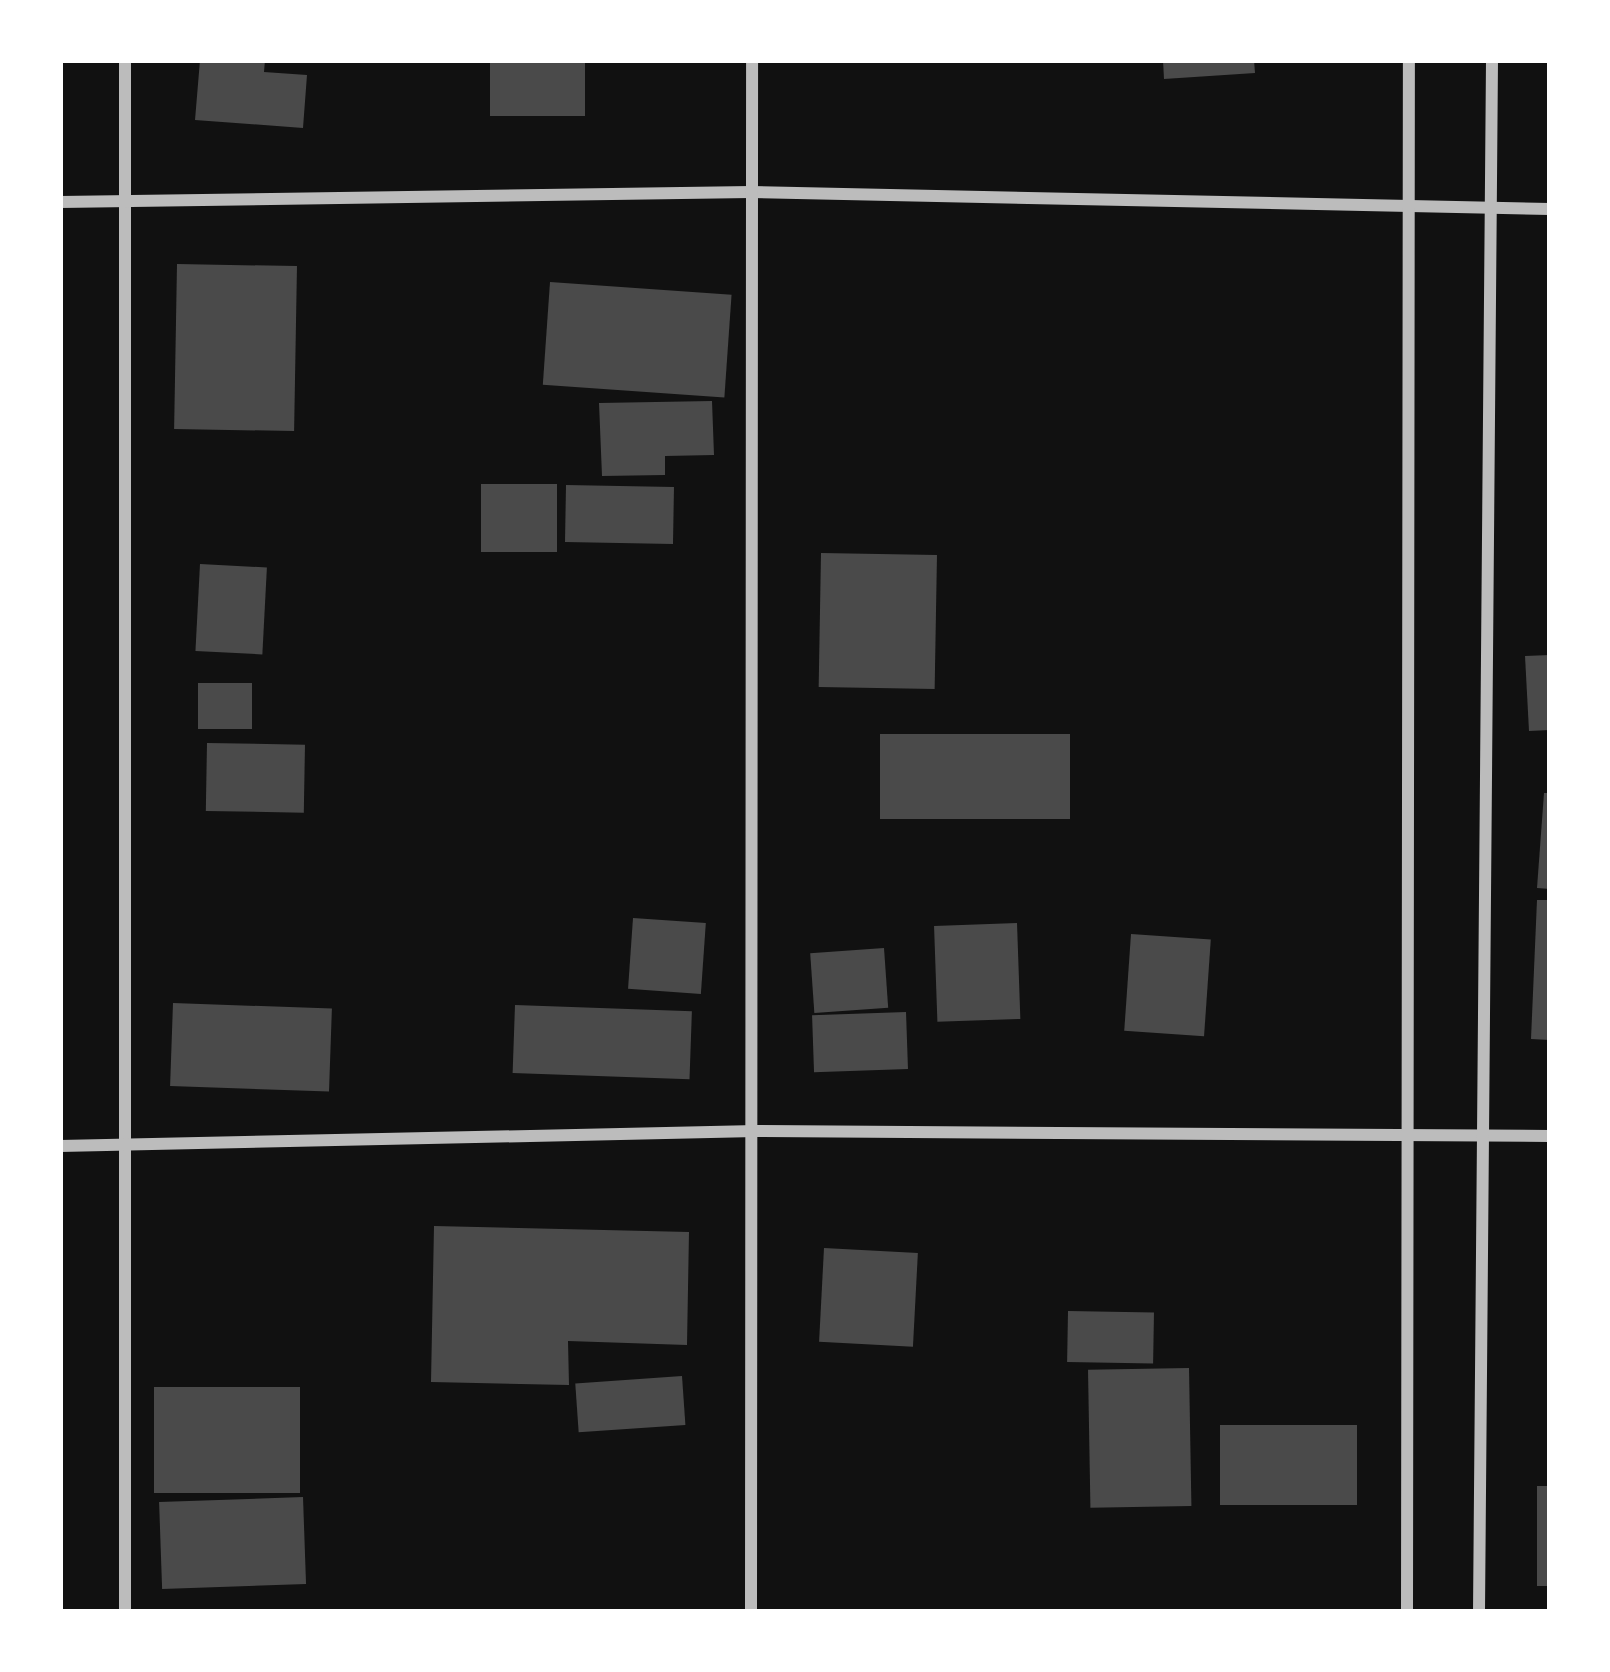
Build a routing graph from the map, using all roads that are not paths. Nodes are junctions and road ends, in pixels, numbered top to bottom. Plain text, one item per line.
1 (124, 60) edge
2 (752, 60) edge
3 (1408, 60) edge
4 (1492, 60) edge
5 (751, 192) junction
6 (60, 202) edge
7 (119, 203) junction
8 (1406, 208) junction
9 (1494, 209) junction
10 (1550, 209) edge
11 (756, 1131) junction
12 (1407, 1135) junction
13 (1480, 1136) junction
14 (1550, 1136) edge
15 (60, 1146) edge
16 (125, 1146) junction
17 (125, 1612) edge
18 (751, 1612) edge
19 (1407, 1612) edge
20 (1479, 1612) edge

1 - 7 street
2 - 5 street
3 - 8 street
4 - 9 street
5 - 7 street
5 - 8 street
5 - 11 street
6 - 7 street
7 - 16 street
8 - 9 street
8 - 12 street
9 - 10 street
9 - 13 street
11 - 12 street
11 - 16 street
11 - 18 street
12 - 13 street
12 - 19 street
13 - 14 street
13 - 20 street
15 - 16 street
16 - 17 street

